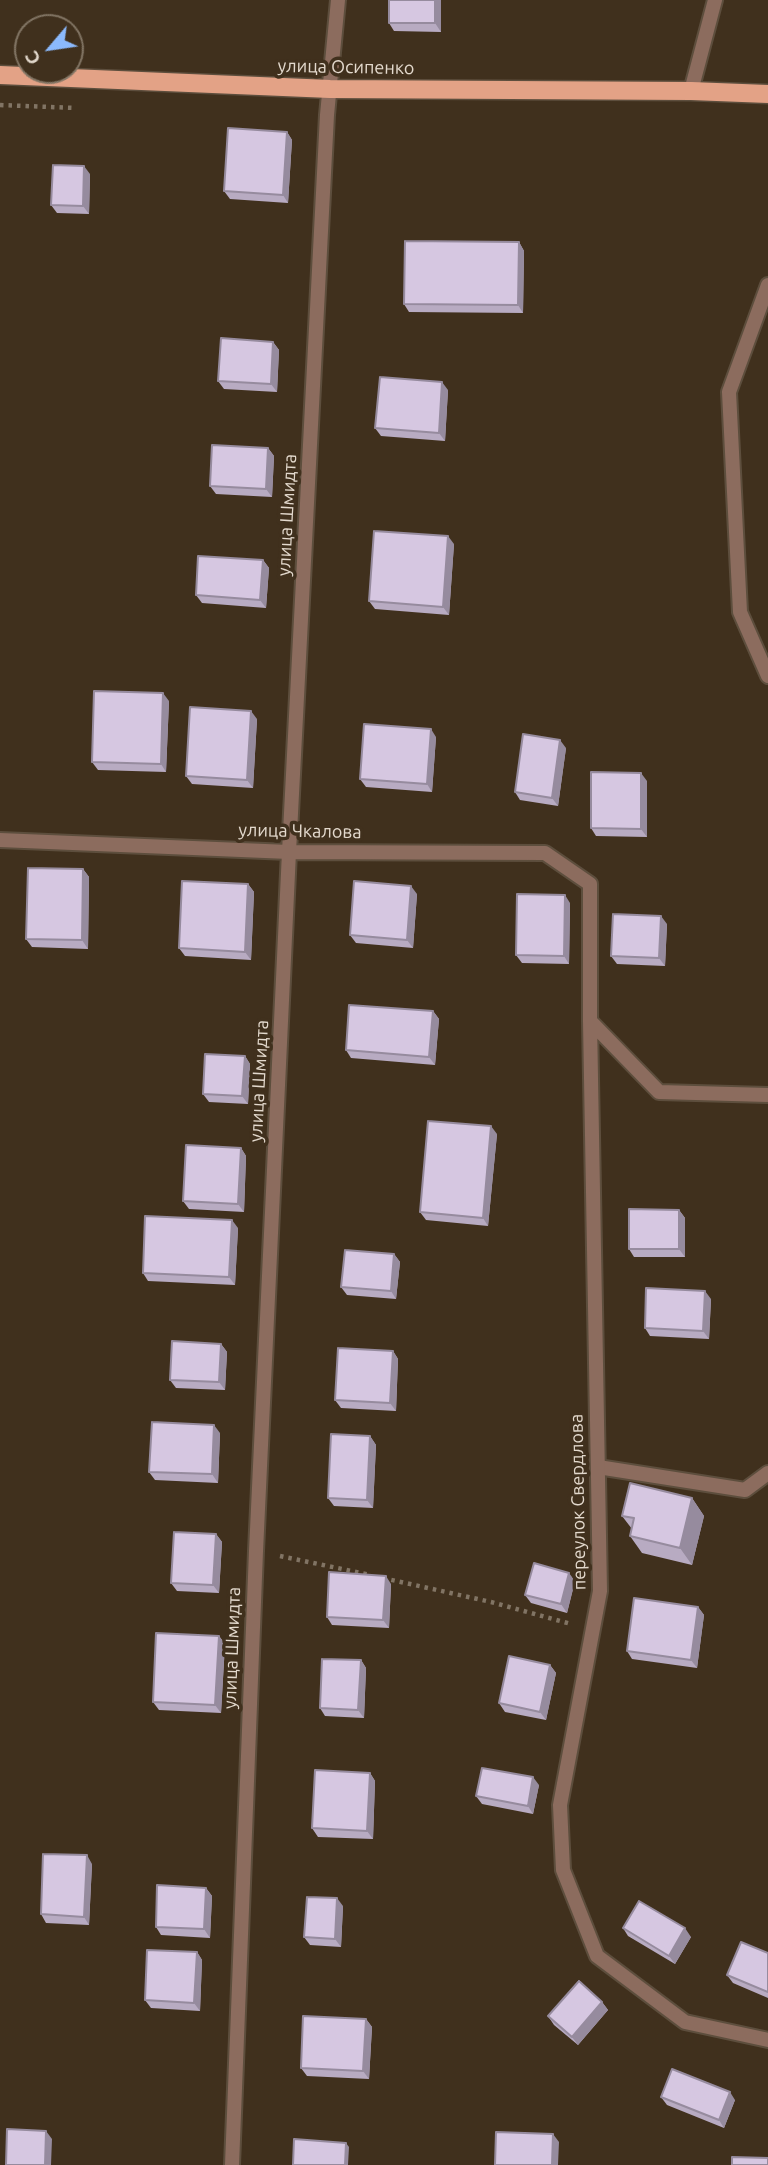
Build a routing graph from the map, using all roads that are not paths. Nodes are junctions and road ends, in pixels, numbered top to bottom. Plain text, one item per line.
1 (338, 0) edge
2 (715, 0) edge
3 (0, 75) edge
4 (330, 89) junction
5 (691, 91) junction
6 (768, 94) edge
7 (768, 285) edge
8 (768, 676) edge
9 (0, 839) edge
10 (289, 852) junction
11 (590, 884) joint
12 (590, 1021) junction
13 (768, 1095) edge
14 (598, 1467) junction
15 (768, 1473) edge
16 (768, 2040) edge
17 (232, 2165) edge

1 - 4 street, улица Шмидта
2 - 5 street
3 - 4 main road, улица Осипенко
4 - 5 main road, улица Осипенко
4 - 10 street, улица Шмидта
5 - 6 main road, улица Осипенко
7 - 8 street
9 - 10 street, улица Чкалова
10 - 11 street, улица Чкалова
10 - 17 street, улица Шмидта
11 - 12 street, переулок Свердлова
12 - 13 street
12 - 14 street, переулок Свердлова
14 - 15 street
14 - 16 street, переулок Свердлова

